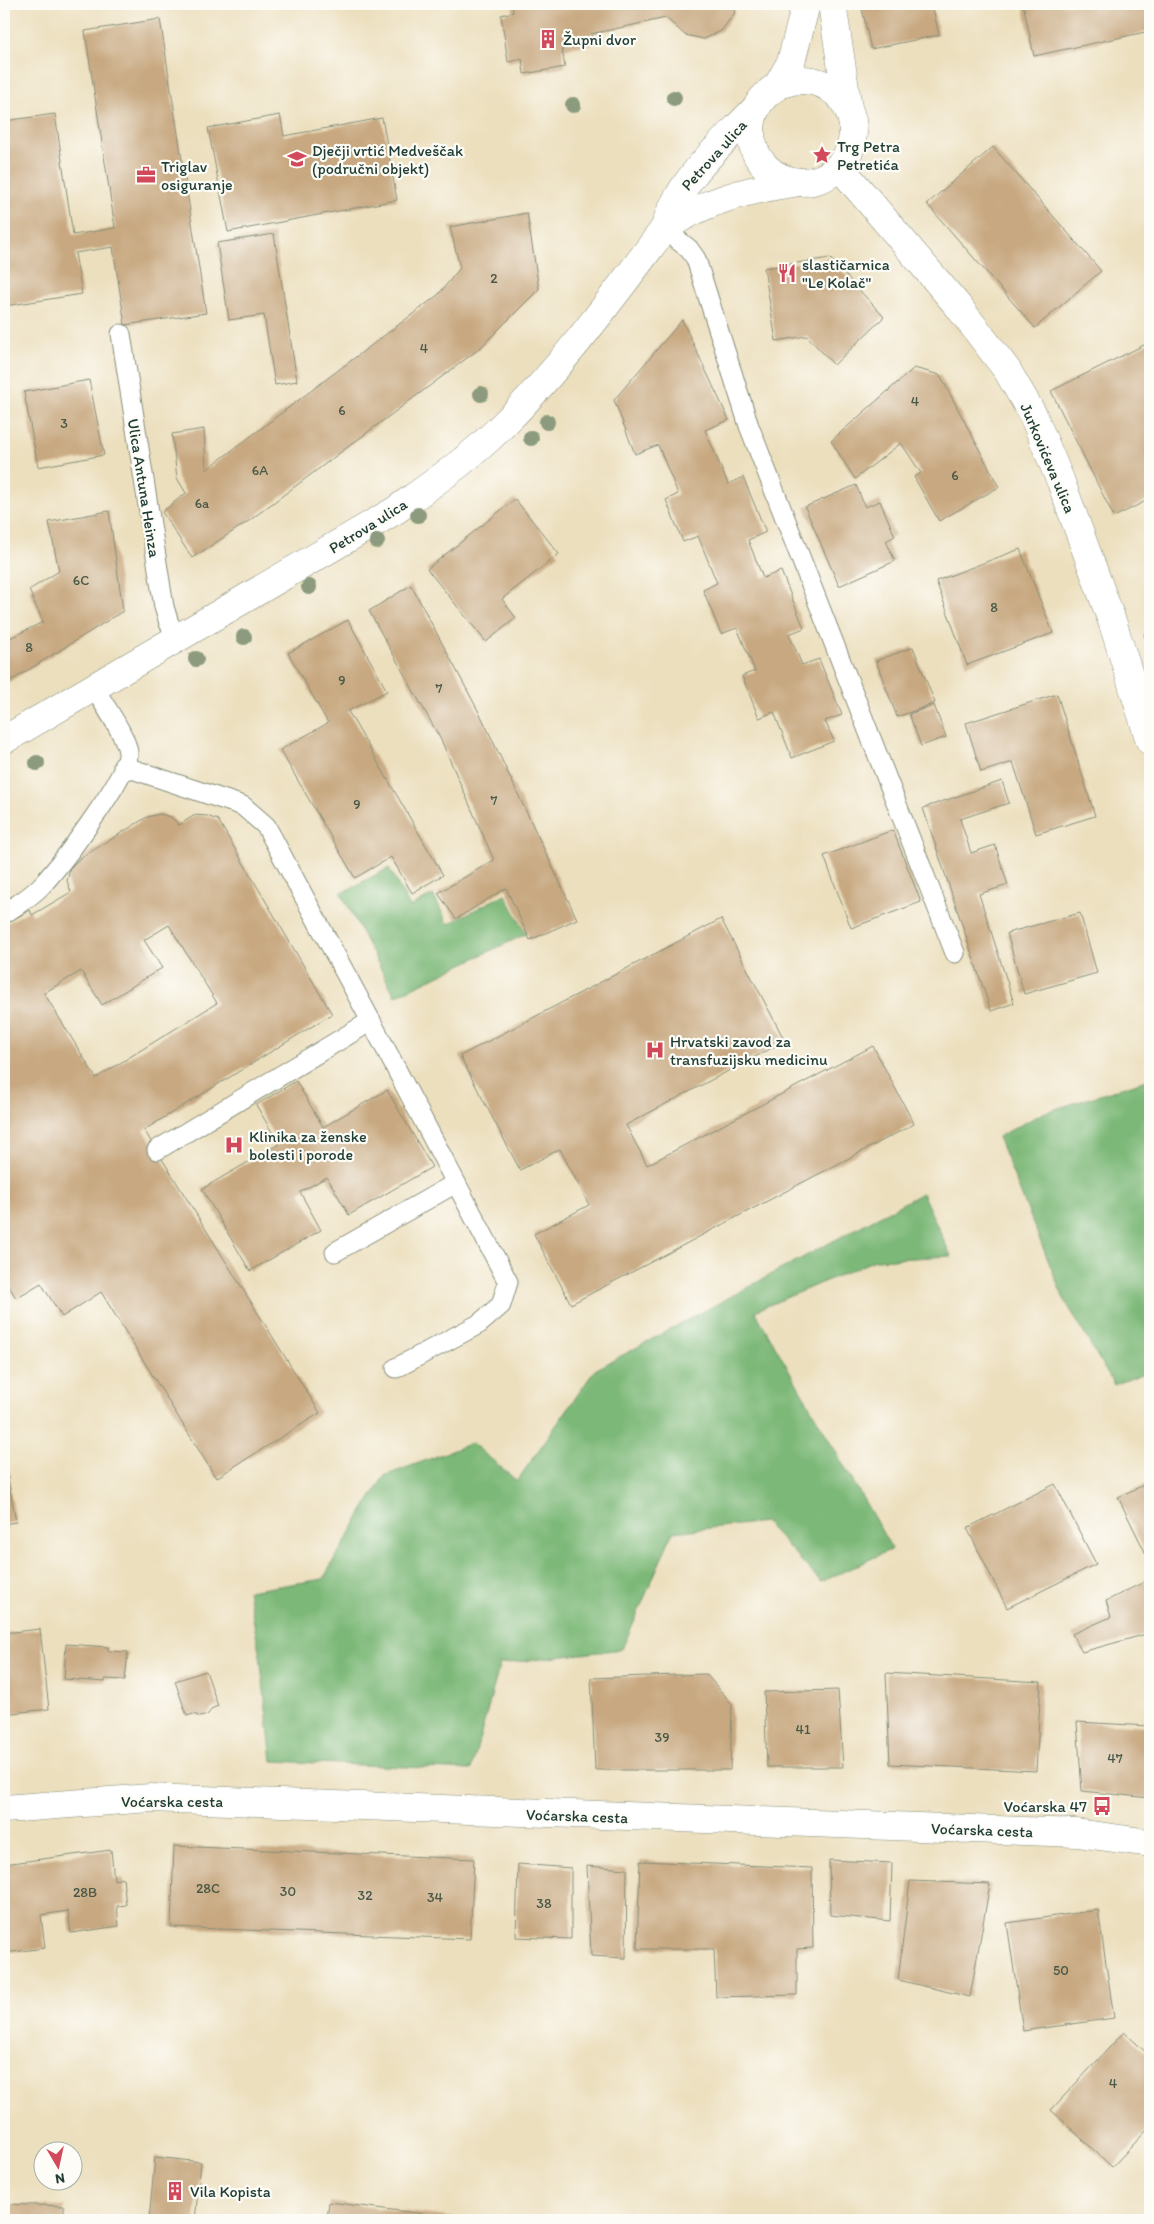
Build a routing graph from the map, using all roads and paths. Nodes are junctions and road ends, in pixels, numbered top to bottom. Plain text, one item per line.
1 (806, 4) edge
2 (832, 4) edge
3 (778, 85) junction
4 (848, 108) junction
5 (755, 109) junction
6 (839, 166) junction
7 (800, 182) junction
8 (664, 229) junction
9 (121, 334) dead end
10 (178, 638) junction
11 (94, 688) junction
12 (4, 740) edge
13 (1150, 741) edge
14 (123, 766) junction
15 (4, 914) edge
16 (955, 953) dead end
17 (371, 1021) junction
18 (157, 1150) dead end
19 (456, 1183) junction
20 (335, 1252) dead end
21 (396, 1368) dead end
22 (4, 1809) edge
23 (1150, 1843) edge

1 - 3 street
2 - 4 street
3 - 4 street
3 - 5 street
4 - 6 street
5 - 7 street
5 - 8 street, Petrova ulica
6 - 7 street
6 - 13 street, Jurkovićeva ulica
7 - 8 street, Petrova ulica
8 - 10 street, Petrova ulica
8 - 16 lane
9 - 10 lane, Ulica Antuna Heinza
10 - 11 street, Petrova ulica
11 - 12 street, Petrova ulica
11 - 14 lane
14 - 15 lane
14 - 17 lane
17 - 18 lane
17 - 19 lane
19 - 20 lane
19 - 21 lane
22 - 23 street, Voćarska cesta

